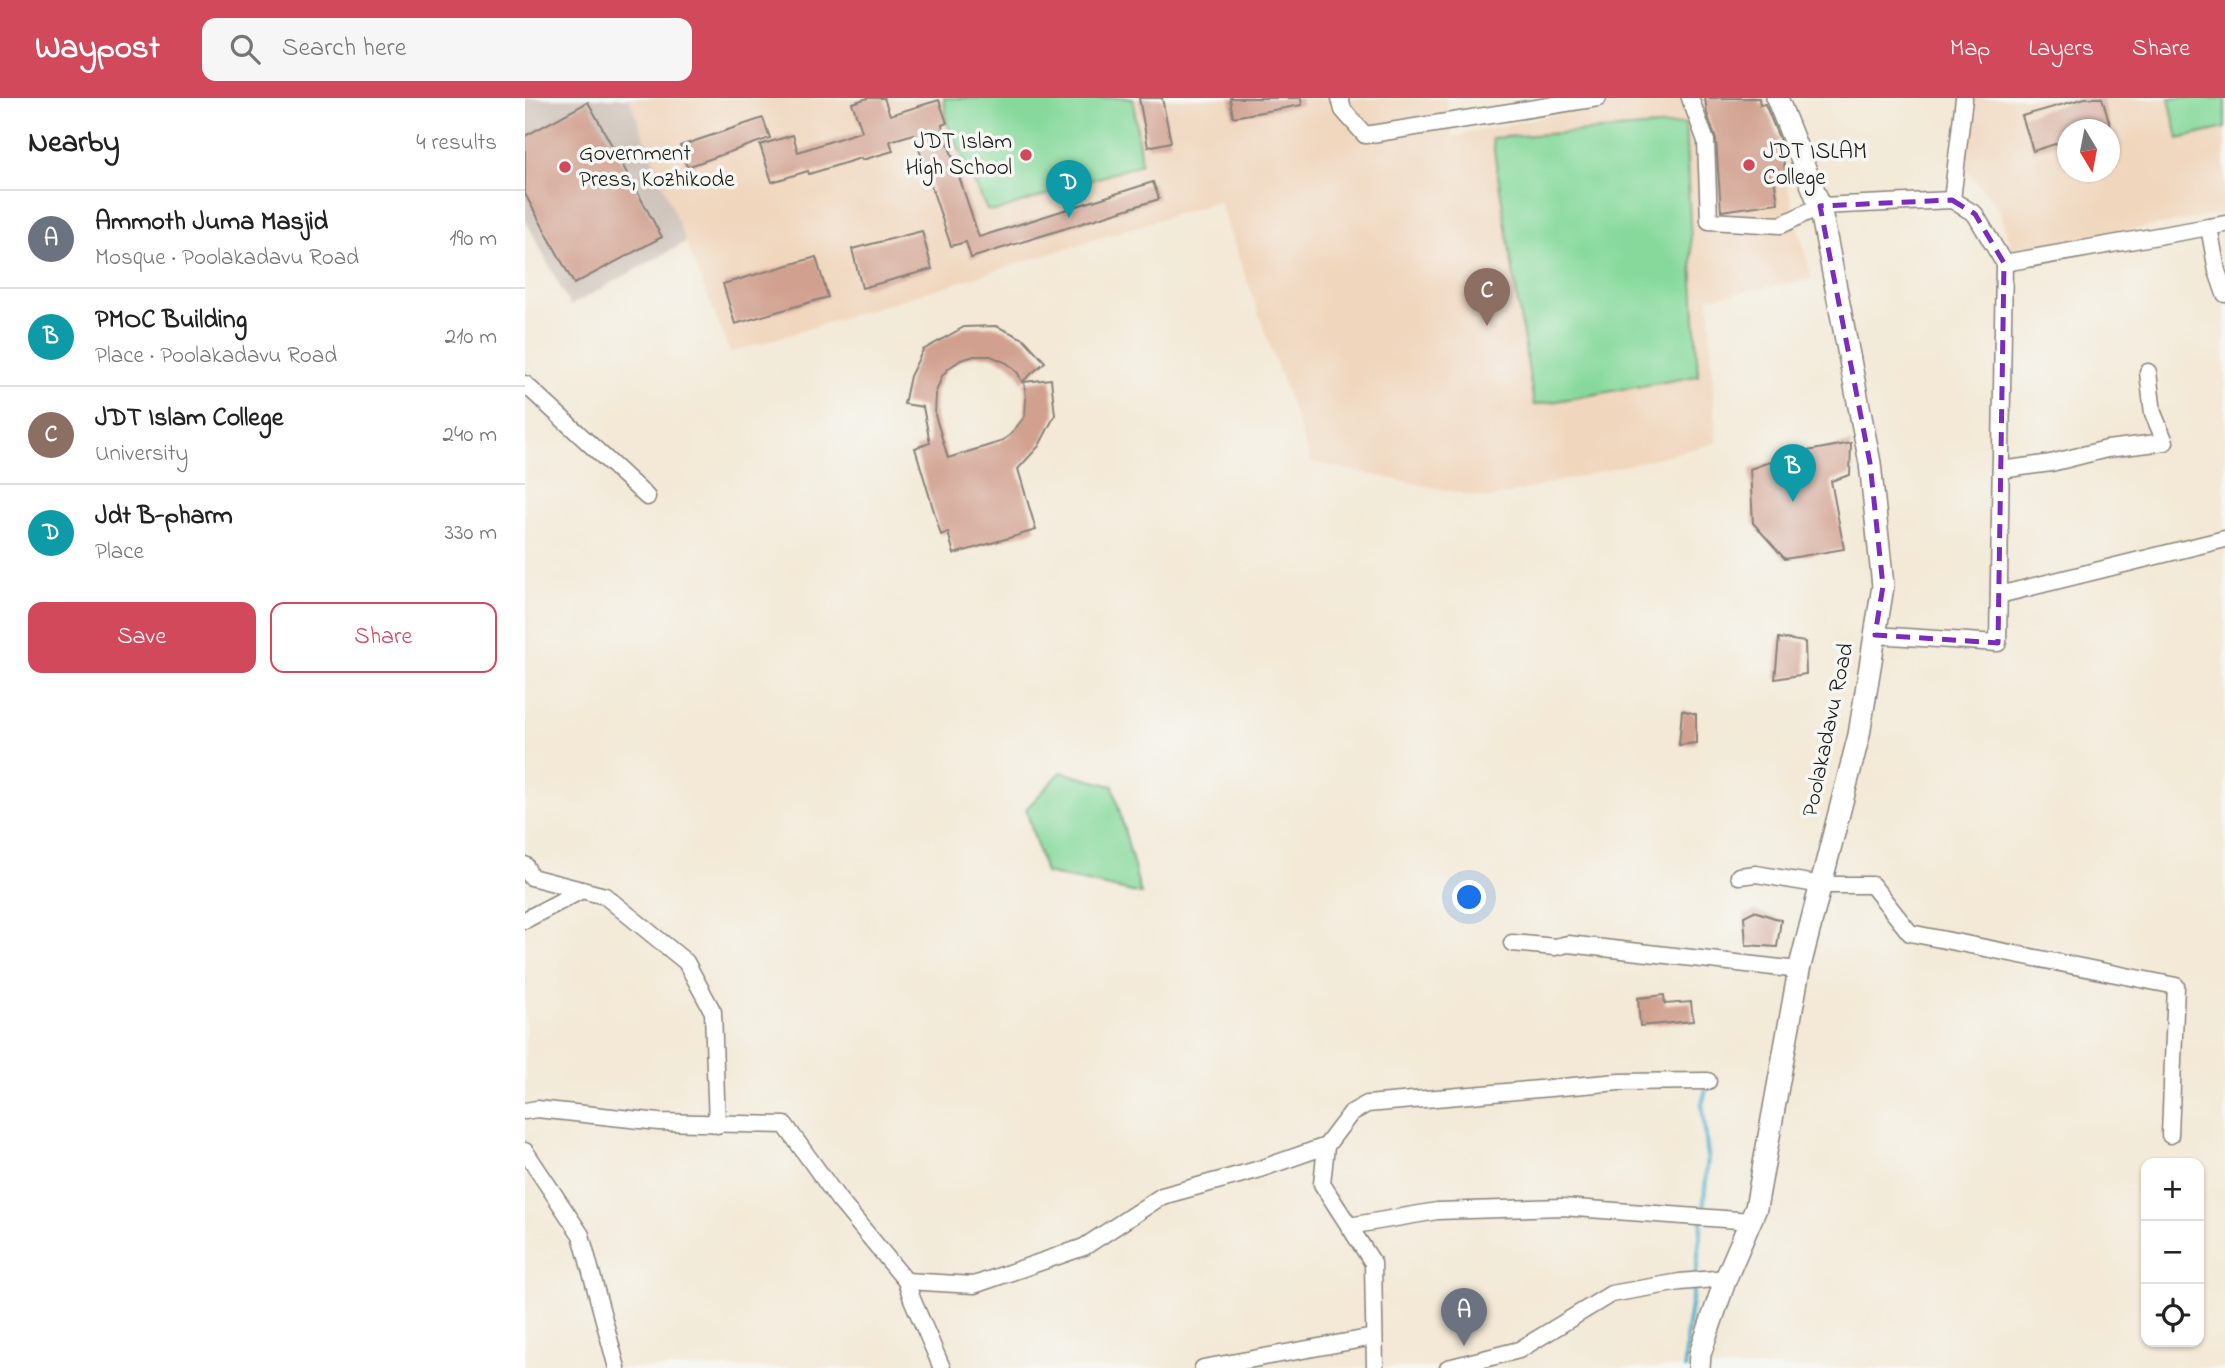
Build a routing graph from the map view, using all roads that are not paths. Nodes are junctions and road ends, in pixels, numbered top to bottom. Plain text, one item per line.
1 (1340, 98) edge
2 (1598, 98) edge
3 (1690, 98) edge
4 (1777, 98) edge
5 (1963, 98) edge
6 (1952, 200) junction
7 (1820, 206) junction
8 (2217, 226) edge
9 (2004, 263) junction
10 (2225, 294) edge
11 (2148, 372) dead end
12 (525, 384) edge
13 (2001, 470) junction
14 (647, 497) dead end
15 (2225, 539) edge
16 (1999, 595) junction
17 (1875, 635) junction
18 (525, 865) edge
19 (1739, 876) dead end
20 (1822, 885) junction
21 (582, 890) junction
22 (525, 920) edge
23 (1512, 943) dead end
24 (1799, 970) junction
25 (1708, 1081) dead end
26 (525, 1111) edge
27 (717, 1125) junction
28 (2169, 1135) dead end
29 (1326, 1146) junction
30 (525, 1151) edge
31 (1751, 1221) junction
32 (1349, 1226) junction
33 (1726, 1278) junction
34 (906, 1281) junction
35 (1374, 1337) junction
36 (617, 1368) edge
37 (942, 1368) edge
38 (1203, 1368) edge
39 (1375, 1368) edge
40 (1448, 1368) edge
41 (1699, 1368) edge

1 - 2 street
3 - 7 street
4 - 7 street, Poolakadavu Road
5 - 6 street
6 - 7 street
6 - 9 street
7 - 17 street, Poolakadavu Road
8 - 9 street
8 - 10 street
9 - 13 street
11 - 13 street
12 - 14 street
13 - 16 street
15 - 16 street
16 - 17 street
17 - 20 street, Poolakadavu Road
18 - 21 street
19 - 20 street
20 - 24 street, Poolakadavu Road
20 - 28 street
21 - 22 street
21 - 27 street
23 - 24 street
24 - 31 street, Poolakadavu Road
25 - 29 street
26 - 27 street
27 - 34 street
29 - 32 street
29 - 34 street
30 - 36 street
31 - 32 street
31 - 33 street, Poolakadavu Road
32 - 35 street
33 - 40 street
33 - 41 street, Poolakadavu Road
34 - 37 street
35 - 38 street
35 - 39 street

